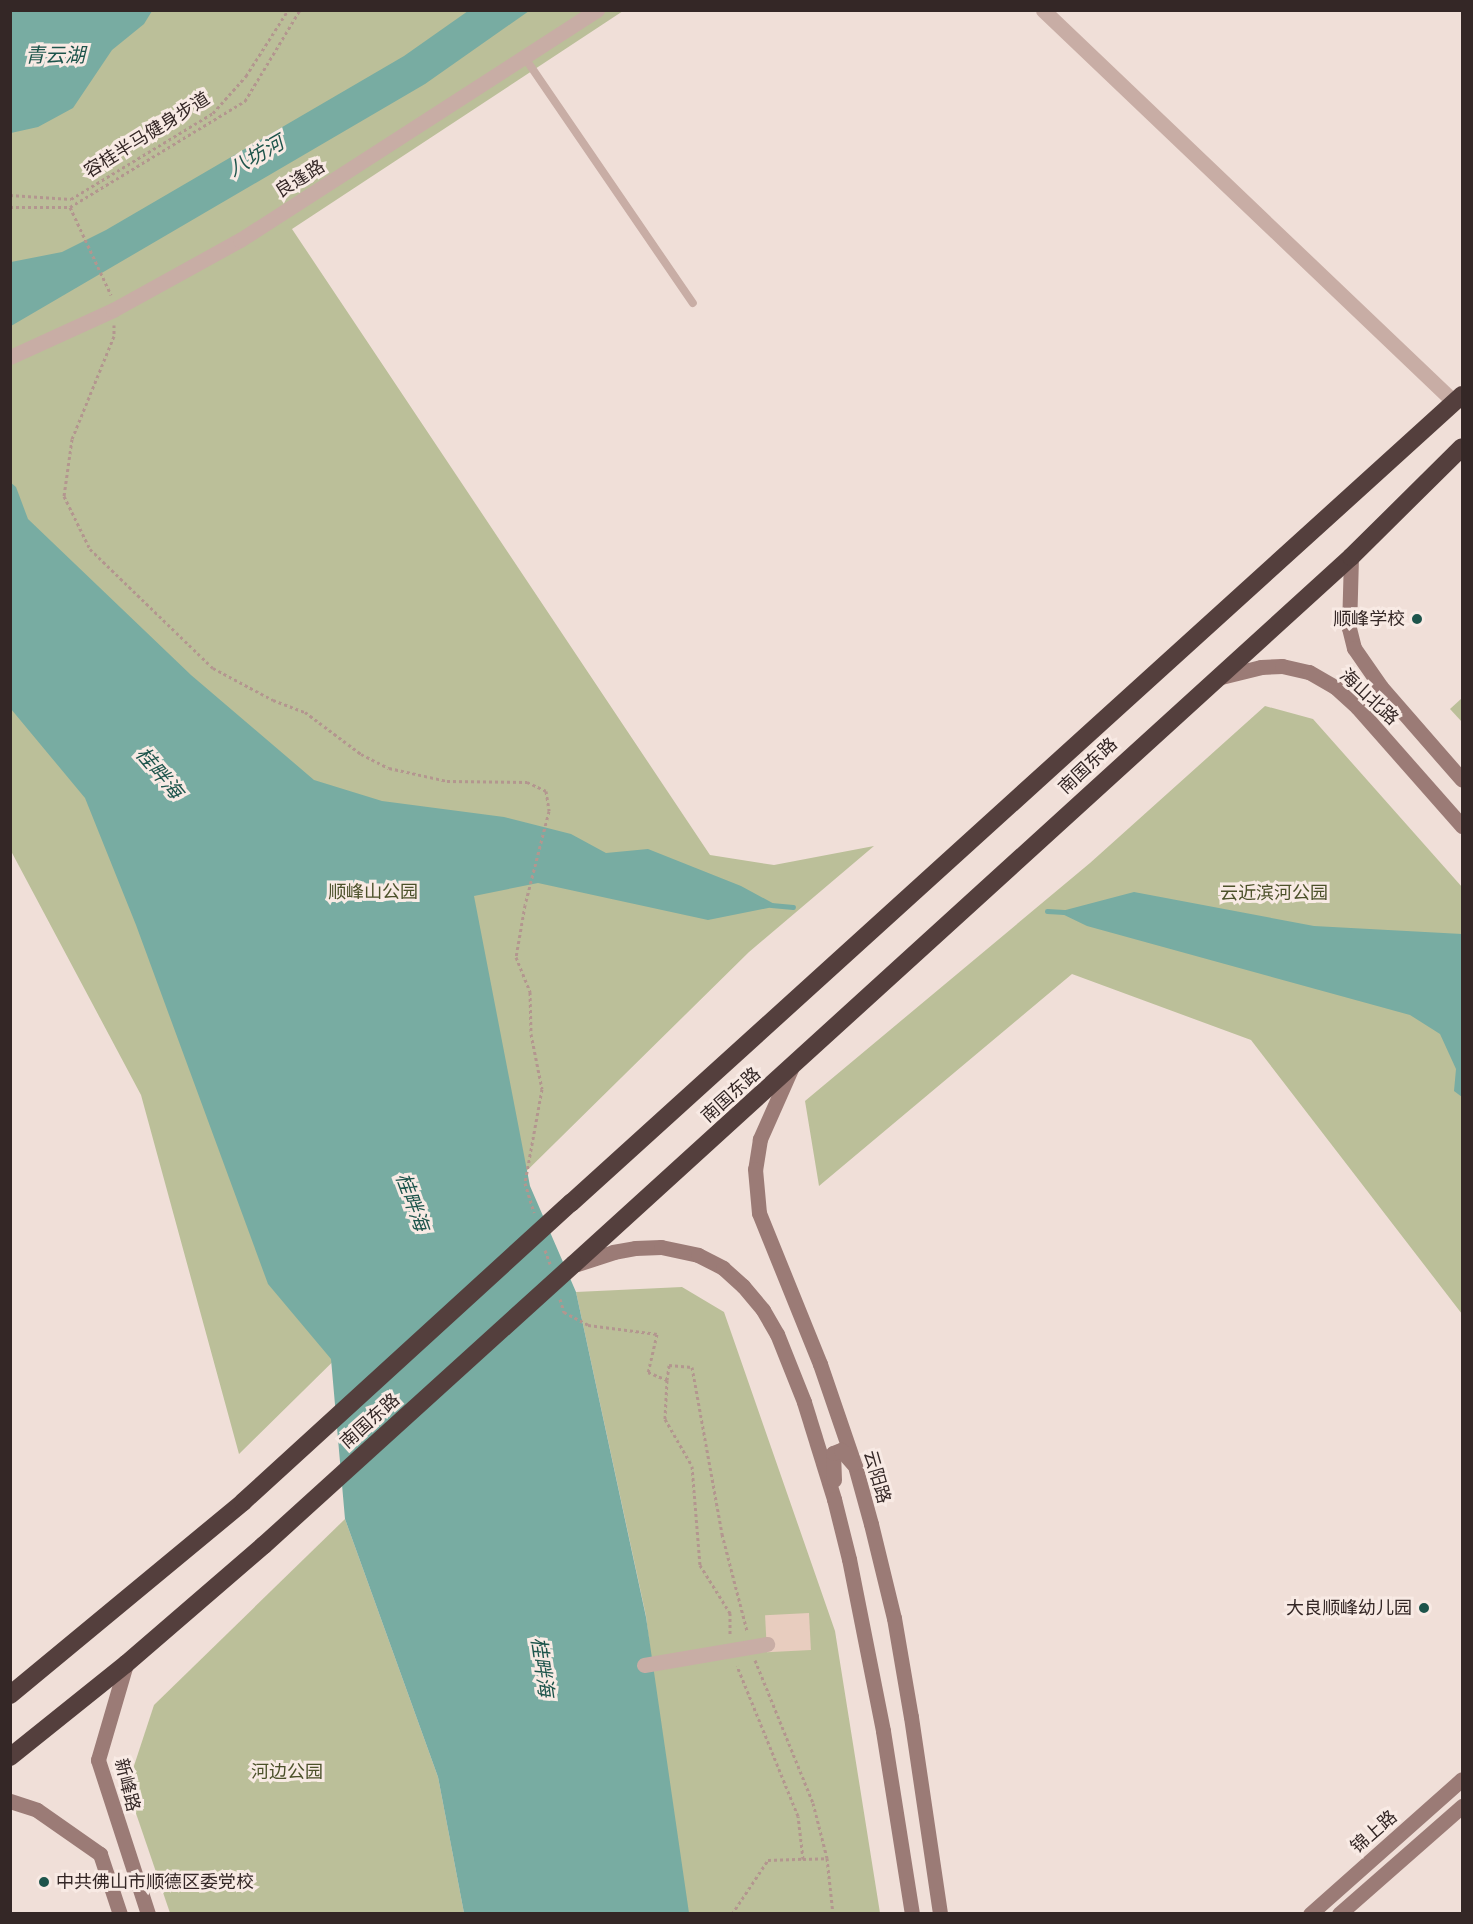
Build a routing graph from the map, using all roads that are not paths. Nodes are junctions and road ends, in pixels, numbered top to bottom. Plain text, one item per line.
1 (597, 10) edge
2 (1043, 10) edge
3 (525, 58) junction
4 (693, 303) dead end
5 (10, 357) edge
6 (1458, 398) edge
7 (1462, 447) edge
8 (1351, 557) junction
9 (1214, 679) junction
10 (1462, 780) edge
11 (1462, 826) edge
12 (791, 1069) junction
13 (574, 1264) junction
14 (855, 1466) junction
15 (834, 1499) junction
16 (767, 1644) dead end
17 (126, 1664) junction
18 (644, 1665) dead end
19 (10, 1695) edge
20 (10, 1757) edge
21 (1462, 1779) edge
22 (10, 1801) edge
23 (1462, 1806) edge
24 (104, 1867) junction
25 (135, 1878) junction
26 (120, 1914) edge
27 (148, 1914) edge
28 (912, 1914) edge
29 (940, 1914) edge
30 (1310, 1914) edge
31 (1339, 1914) edge

1 - 3 street, 良逢路
2 - 6 street
3 - 4 lane
3 - 5 street, 良逢路
6 - 19 highway, 南国东路, bridge
7 - 8 highway, 南国东路
8 - 9 highway, 南国东路
8 - 10 main road, 海山北路
9 - 11 main road, 海山北路
9 - 12 highway, 南国东路
12 - 13 highway, 南国东路
12 - 14 main road, 云阳路
13 - 15 main road
13 - 17 highway, 南国东路, bridge
14 - 15 main road
14 - 29 main road, 云阳路
15 - 28 main road
16 - 18 street
17 - 20 highway, 南国东路
17 - 25 main road, 新峰路
21 - 30 main road, 锦上路
22 - 24 main road
23 - 31 main road
24 - 25 main road
24 - 26 main road
25 - 27 main road, 新峰路

